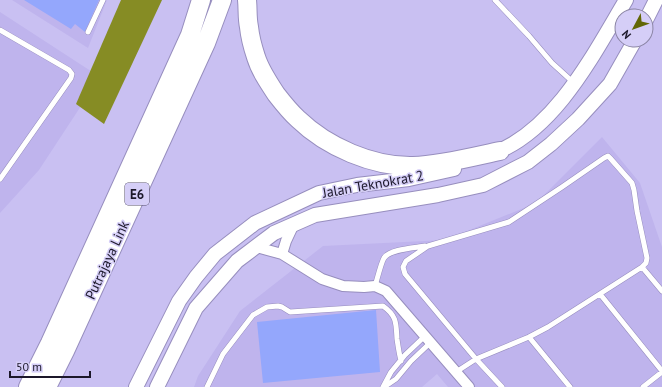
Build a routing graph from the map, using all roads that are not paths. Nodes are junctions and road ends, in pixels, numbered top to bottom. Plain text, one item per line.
1 (103, 0) edge
2 (201, 0) edge
3 (222, 0) edge
4 (247, 0) edge
5 (495, 0) edge
6 (626, 0) edge
7 (0, 30) edge
8 (88, 32) dead end
9 (630, 48) edge
10 (575, 84) junction
11 (500, 151) junction
12 (0, 179) edge
13 (294, 224) junction
14 (428, 246) junction
15 (254, 248) junction
16 (282, 254) junction
17 (642, 267) junction
18 (375, 286) junction
19 (662, 291) edge
20 (600, 294) junction
21 (529, 337) junction
22 (428, 340) junction
23 (476, 359) junction
24 (400, 361) junction
25 (456, 372) junction
26 (662, 372) edge
27 (28, 387) edge
28 (47, 387) edge
29 (136, 387) edge
30 (157, 387) edge
31 (207, 387) edge
32 (383, 387) edge
33 (469, 387) edge
34 (502, 387) edge
35 (570, 387) edge
36 (643, 387) edge

1 - 8 lane
2 - 27 highway, Putrajaya Link / E6
3 - 28 highway, Putrajaya Link / E6
4 - 11 highway
5 - 10 lane
6 - 10 main road, Jalan Teknokrat 2
7 - 12 lane
9 - 13 main road, Jalan Teknokrat 2
10 - 11 main road, Jalan Teknokrat 2
11 - 29 main road, Jalan Teknokrat 2
13 - 15 main road, Jalan Teknokrat 2
13 - 16 street
14 - 17 lane
14 - 18 lane
14 - 23 lane
15 - 16 street
15 - 30 main road, Jalan Teknokrat 2
16 - 18 street
17 - 19 lane
17 - 20 lane
18 - 22 street
20 - 21 lane
20 - 26 lane
21 - 23 lane
21 - 35 lane
22 - 24 lane
22 - 25 street
22 - 32 lane
23 - 25 lane
23 - 34 lane
24 - 31 lane
24 - 32 lane
25 - 33 street
26 - 36 lane

